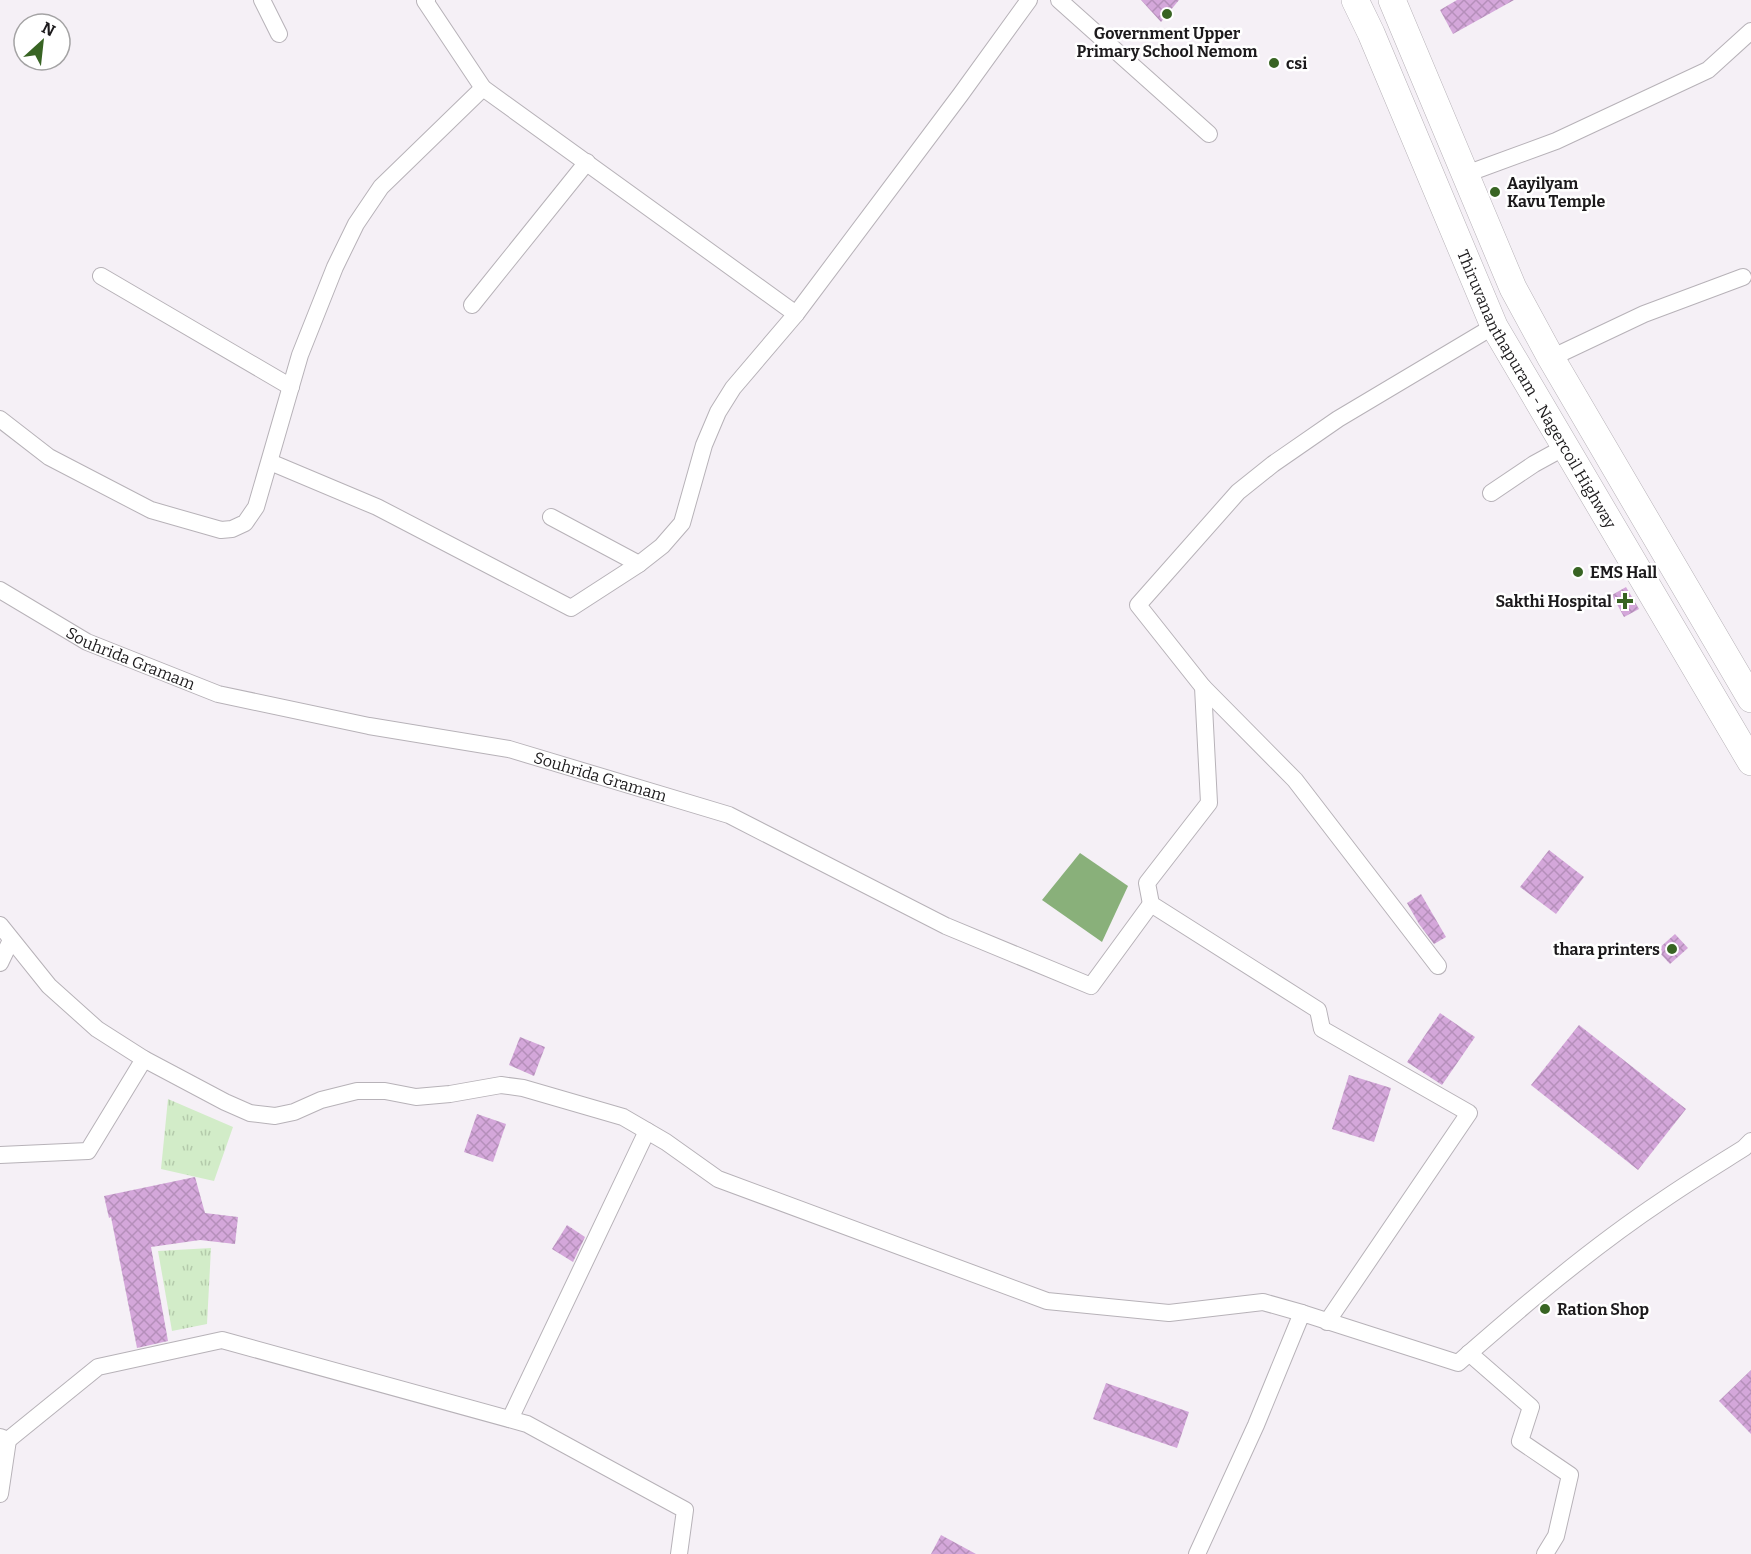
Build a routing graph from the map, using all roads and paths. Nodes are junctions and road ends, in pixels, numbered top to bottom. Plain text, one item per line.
1 (262, 0) edge
2 (427, 0) edge
3 (1029, 0) edge
4 (1059, 0) edge
5 (1355, 0) edge
6 (1392, 0) edge
7 (1751, 31) edge
8 (279, 34) dead end
9 (483, 88) junction
10 (1209, 134) dead end
11 (586, 162) junction
12 (1466, 174) junction
13 (101, 276) dead end
14 (1743, 277) dead end
15 (471, 305) dead end
16 (796, 314) junction
17 (1494, 326) junction
18 (1551, 358) junction
19 (291, 387) junction
20 (0, 419) edge
21 (1565, 447) junction
22 (270, 462) junction
23 (1491, 493) dead end
24 (550, 517) dead end
25 (639, 564) junction
26 (0, 590) edge
27 (1203, 687) junction
28 (1751, 699) edge
29 (1751, 762) edge
30 (1151, 904) junction
31 (0, 925) edge
32 (11, 940) junction
33 (0, 963) edge
34 (1438, 966) dead end
35 (144, 1059) junction
36 (647, 1131) junction
37 (1751, 1141) edge
38 (0, 1155) edge
39 (1302, 1312) junction
40 (1327, 1322) junction
41 (1469, 1353) junction
42 (510, 1419) junction
43 (4, 1438) edge
44 (0, 1494) edge
45 (679, 1554) edge
46 (1197, 1554) edge
47 (1545, 1554) edge

1 - 8 street
2 - 9 street
3 - 16 street
4 - 10 street
5 - 17 main road, Thiruvananthapuram - Nagercoil Highway
6 - 12 main road, Thiruvananthapuram - Nagercoil Highway
7 - 12 street
9 - 11 street
9 - 19 street
11 - 15 street
11 - 16 street
12 - 18 main road, Thiruvananthapuram - Nagercoil Highway
13 - 19 street
14 - 18 street
16 - 25 street
17 - 21 main road, Thiruvananthapuram - Nagercoil Highway
17 - 27 street
18 - 28 main road, Thiruvananthapuram - Nagercoil Highway
19 - 22 street
20 - 22 street
21 - 23 street
21 - 29 main road, Thiruvananthapuram - Nagercoil Highway
22 - 25 street
24 - 25 street
26 - 30 street, Souhrida Gramam
27 - 30 street
27 - 34 street
30 - 40 street
31 - 32 street
32 - 33 street
32 - 35 street
35 - 36 street
35 - 38 street
36 - 39 street
36 - 42 street
37 - 41 street
39 - 40 street
39 - 46 street
40 - 41 street
41 - 47 street
42 - 43 street
42 - 45 street
43 - 44 street

